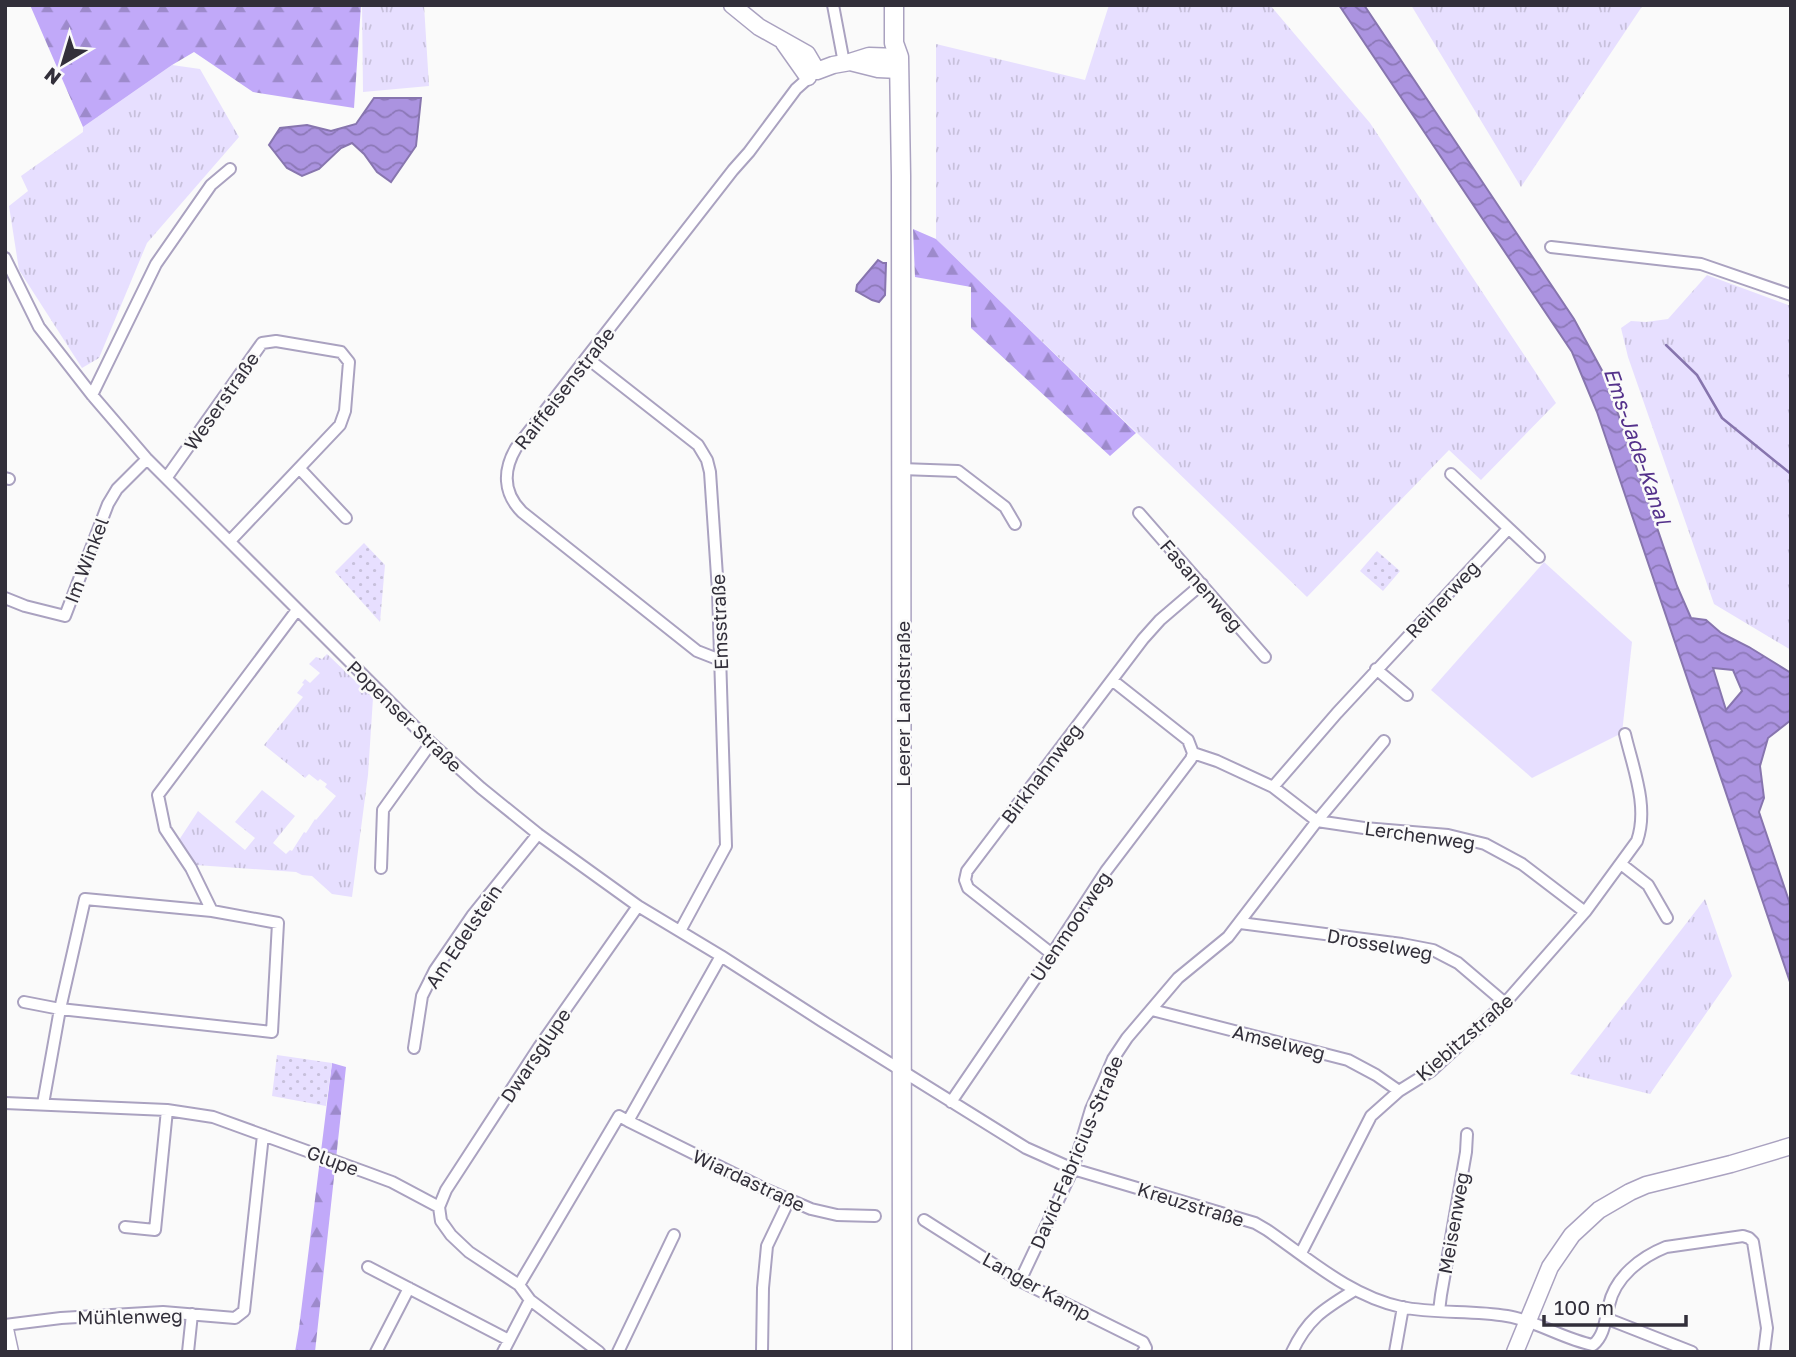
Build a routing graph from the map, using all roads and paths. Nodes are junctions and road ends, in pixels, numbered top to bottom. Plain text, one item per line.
1 (732, 5) edge
2 (833, 5) edge
3 (894, 5) edge
4 (902, 5) edge
5 (847, 62) junction
6 (899, 63) junction
7 (813, 74) junction
8 (230, 169) dead end
9 (1550, 247) dead end
10 (5, 258) edge
11 (1791, 295) edge
12 (587, 358) junction
13 (92, 395) junction
14 (147, 459) junction
15 (300, 468) junction
16 (901, 469) junction
17 (1451, 474) dead end
18 (167, 477) junction
19 (1139, 513) dead end
20 (346, 518) dead end
21 (1015, 524) dead end
22 (1508, 529) junction
23 (230, 541) junction
24 (1539, 557) dead end
25 (1202, 584) junction
26 (6, 602) edge
27 (297, 610) junction
28 (1265, 657) dead end
29 (720, 660) junction
30 (1376, 669) junction
31 (1112, 680) junction
32 (1407, 695) dead end
33 (1625, 734) dead end
34 (1384, 741) dead end
35 (430, 743) junction
36 (1193, 753) junction
37 (1273, 787) junction
38 (1318, 821) junction
39 (538, 834) junction
40 (1620, 864) junction
41 (381, 868) dead end
42 (638, 906) junction
43 (212, 911) junction
44 (1585, 912) junction
45 (1667, 918) dead end
46 (1240, 923) junction
47 (680, 931) junction
48 (1052, 954) junction
49 (721, 956) junction
50 (24, 1002) dead end
51 (1505, 1003) junction
52 (60, 1009) junction
53 (1152, 1010) junction
54 (414, 1048) dead end
55 (902, 1070) junction
56 (1399, 1091) junction
57 (951, 1101) junction
58 (5, 1103) edge
59 (43, 1104) junction
60 (167, 1110) junction
61 (628, 1121) junction
62 (1467, 1134) dead end
63 (263, 1135) junction
64 (1791, 1146) edge
65 (1073, 1169) junction
66 (789, 1200) junction
67 (439, 1207) junction
68 (875, 1216) dead end
69 (924, 1220) dead end
70 (125, 1227) dead end
71 (674, 1235) dead end
72 (1301, 1253) junction
73 (368, 1267) dead end
74 (1020, 1281) junction
75 (519, 1285) junction
76 (409, 1289) junction
77 (1354, 1290) junction
78 (530, 1300) junction
79 (1403, 1307) junction
80 (1439, 1311) junction
81 (192, 1314) junction
82 (1608, 1319) junction
83 (1527, 1321) junction
84 (5, 1327) edge
85 (509, 1340) junction
86 (1689, 1351) edge
87 (10, 1352) edge
88 (188, 1352) edge
89 (376, 1352) edge
90 (503, 1352) edge
91 (599, 1352) edge
92 (618, 1352) edge
93 (762, 1352) edge
94 (902, 1352) edge
95 (1143, 1352) edge
96 (1292, 1352) edge
97 (1395, 1352) edge
98 (1515, 1352) edge
99 (1765, 1352) edge

1 - 7 street
2 - 5 street
3 - 6 main road, Leerer Landstraße
4 - 6 main road, Leerer Landstraße
5 - 6 street
5 - 7 street
6 - 16 main road, Leerer Landstraße
7 - 12 street, Raiffeisenstraße
8 - 13 street
9 - 11 street
10 - 13 street, Popenser Straße
12 - 29 street, Emsstraße
12 - 29 street, Raiffeisenstraße
13 - 14 street, Popenser Straße
14 - 18 street, Popenser Straße
14 - 26 street, Im Winkel
15 - 18 street, Weserstraße
15 - 20 street
15 - 23 street, Weserstraße
16 - 21 street
16 - 55 main road, Leerer Landstraße
17 - 22 street
18 - 23 street, Popenser Straße
19 - 25 street, Fasanenweg
22 - 24 street
22 - 30 street, Reiherweg
23 - 27 street, Popenser Straße
25 - 28 street, Fasanenweg
25 - 31 street, Birkhahnweg
27 - 35 street, Popenser Straße
27 - 43 street
29 - 47 street, Emsstraße
30 - 32 street
30 - 37 street, Reiherweg
31 - 36 street
31 - 48 street, Birkhahnweg
33 - 40 street, Kiebitzstraße
34 - 38 street, David-Fabricius-Straße
35 - 39 street, Popenser Straße
35 - 41 street
36 - 37 street
36 - 48 street, Ulenmoorweg
37 - 38 street
38 - 44 street, Lerchenweg
38 - 46 street, David-Fabricius-Straße
39 - 42 street, Popenser Straße
39 - 54 street, Am Edelstein
40 - 44 street, Kiebitzstraße
40 - 45 street
42 - 47 street, Popenser Straße
42 - 67 street, Dwarsglupe
43 - 52 street
43 - 52 street
44 - 51 street, Kiebitzstraße
46 - 51 street, Drosselweg
46 - 53 street, David-Fabricius-Straße
47 - 49 street, Popenser Straße
48 - 57 street, Ulenmoorweg
49 - 55 street, Popenser Straße
49 - 61 street
50 - 52 street
51 - 56 street, Kiebitzstraße
52 - 59 street
53 - 56 street, Amselweg
53 - 65 street, David-Fabricius-Straße
55 - 57 street, Kreuzstraße
55 - 94 main road, Leerer Landstraße
56 - 72 street, Kiebitzstraße
57 - 65 street, Kreuzstraße
58 - 59 street, Glupe
59 - 60 street, Glupe
60 - 63 street, Glupe
60 - 70 street
61 - 66 street, Wiardastraße
61 - 75 street
62 - 80 street, Meisenweg
63 - 67 street, Glupe
63 - 81 street, Mühlenweg
64 - 83 street
65 - 72 street, Kreuzstraße
65 - 74 street, David-Fabricius-Straße
66 - 68 street, Wiardastraße
66 - 93 street
67 - 75 street
69 - 74 street, Langer Kamp
71 - 92 street
72 - 77 street, Kreuzstraße
73 - 76 street
74 - 95 street, Langer Kamp
75 - 78 street
76 - 85 street
76 - 89 street
77 - 79 street, Kreuzstraße
77 - 96 street
78 - 85 street
78 - 91 street
79 - 80 street, Kreuzstraße
79 - 97 street
80 - 83 street, Kreuzstraße
81 - 84 street, Mühlenweg
81 - 88 street
82 - 83 street, Kreuzstraße
82 - 86 street
82 - 99 street
83 - 98 street
84 - 87 street
85 - 90 street

